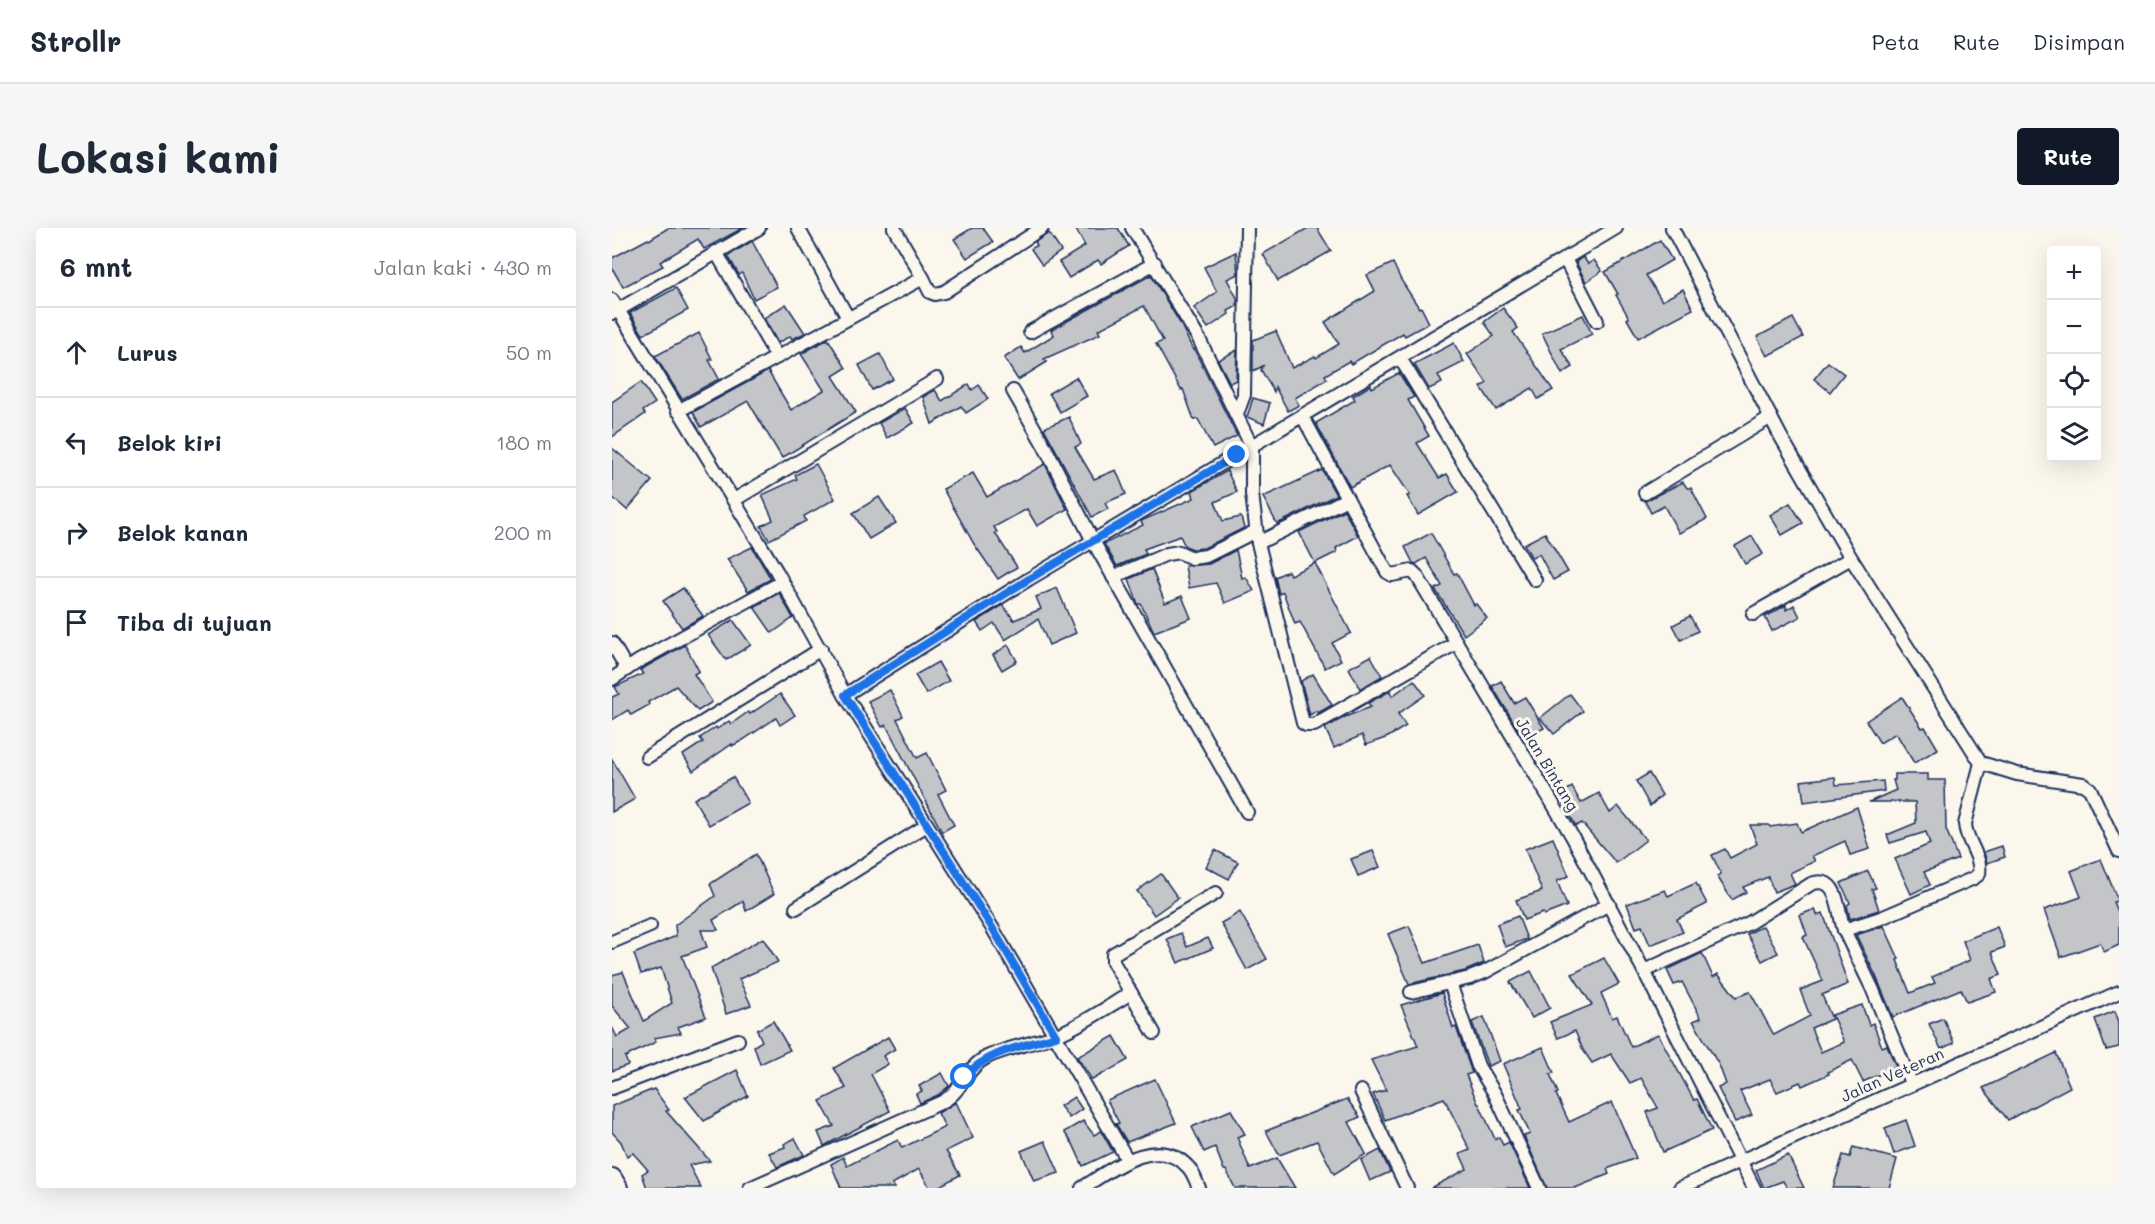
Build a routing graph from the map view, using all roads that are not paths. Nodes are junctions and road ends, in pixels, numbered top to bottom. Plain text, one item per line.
1 (759, 228) edge
2 (798, 228) edge
3 (895, 228) edge
4 (1042, 228) edge
5 (1132, 228) edge
6 (1247, 228) edge
7 (1616, 228) edge
8 (1672, 228) edge
9 (716, 252) junction
10 (1565, 259) junction
11 (1155, 262) junction
12 (923, 278) junction
13 (614, 308) edge
14 (848, 318) junction
15 (1596, 321) dead end
16 (1030, 332) dead end
17 (777, 357) junction
18 (1400, 358) junction
19 (937, 379) dead end
20 (1014, 391) dead end
21 (678, 411) junction
22 (1237, 414) junction
23 (1303, 417) junction
24 (1771, 417) junction
25 (1252, 447) junction
26 (1645, 493) dead end
27 (1347, 499) junction
28 (735, 500) junction
29 (1257, 537) junction
30 (1093, 541) junction
31 (1851, 558) junction
32 (1113, 577) junction
33 (1535, 580) dead end
34 (782, 582) junction
35 (1753, 614) dead end
36 (612, 643) edge
37 (1456, 643) junction
38 (821, 649) junction
39 (627, 669) junction
40 (612, 679) edge
41 (845, 695) junction
42 (647, 757) dead end
43 (1982, 763) junction
44 (1247, 812) dead end
45 (927, 825) junction
46 (2119, 851) edge
47 (1216, 893) dead end
48 (1609, 904) junction
49 (796, 908) dead end
50 (650, 926) dead end
51 (1844, 930) junction
52 (612, 942) edge
53 (1644, 971) junction
54 (1450, 983) junction
55 (1411, 992) dead end
56 (2119, 992) edge
57 (1131, 993) junction
58 (1154, 1033) dead end
59 (1056, 1036) junction
60 (738, 1040) dead end
61 (1911, 1083) junction
62 (612, 1088) edge
63 (1361, 1091) dead end
64 (1127, 1159) junction
65 (1740, 1160) junction
66 (612, 1178) edge
67 (618, 1188) edge
68 (750, 1188) edge
69 (1082, 1188) edge
70 (1199, 1188) edge
71 (1407, 1188) edge
72 (1539, 1188) edge
73 (1680, 1188) edge
74 (1754, 1188) edge

1 - 9 street
2 - 14 street
3 - 12 street
4 - 12 street
5 - 11 street
6 - 22 street
7 - 10 street
8 - 24 street
9 - 13 street
9 - 17 street
10 - 15 street
10 - 18 street
11 - 16 street
11 - 22 street
12 - 14 street
13 - 21 street
14 - 17 street
17 - 21 street
18 - 23 street
18 - 33 street
19 - 28 street
20 - 30 street
21 - 28 street
22 - 25 street
23 - 25 street
23 - 27 street, Jalan Bintang
24 - 26 street
24 - 31 street
25 - 29 street
25 - 30 street
27 - 29 street
27 - 37 street, Jalan Bintang
28 - 34 street
29 - 32 street
29 - 37 street
30 - 32 street
30 - 41 street
31 - 35 street
31 - 43 street
32 - 44 street
34 - 38 street
34 - 39 street
36 - 39 street
37 - 48 street, Jalan Bintang
38 - 41 street
38 - 42 street
39 - 40 street
41 - 45 street
43 - 46 street
43 - 51 street
45 - 49 street
45 - 59 street
47 - 57 street
48 - 53 street, Jalan Bintang
48 - 54 street
50 - 52 street
51 - 53 street
51 - 61 street
53 - 65 street, Jalan Bintang
54 - 55 street
54 - 72 street
56 - 61 street, Jalan Veteran
57 - 58 street
57 - 59 street
59 - 64 street
59 - 68 street
60 - 62 street
61 - 65 street, Jalan Veteran
63 - 71 street
64 - 69 street
64 - 70 street
65 - 73 street, Jalan Veteran
65 - 74 street, Jalan Bintang
66 - 67 main road

